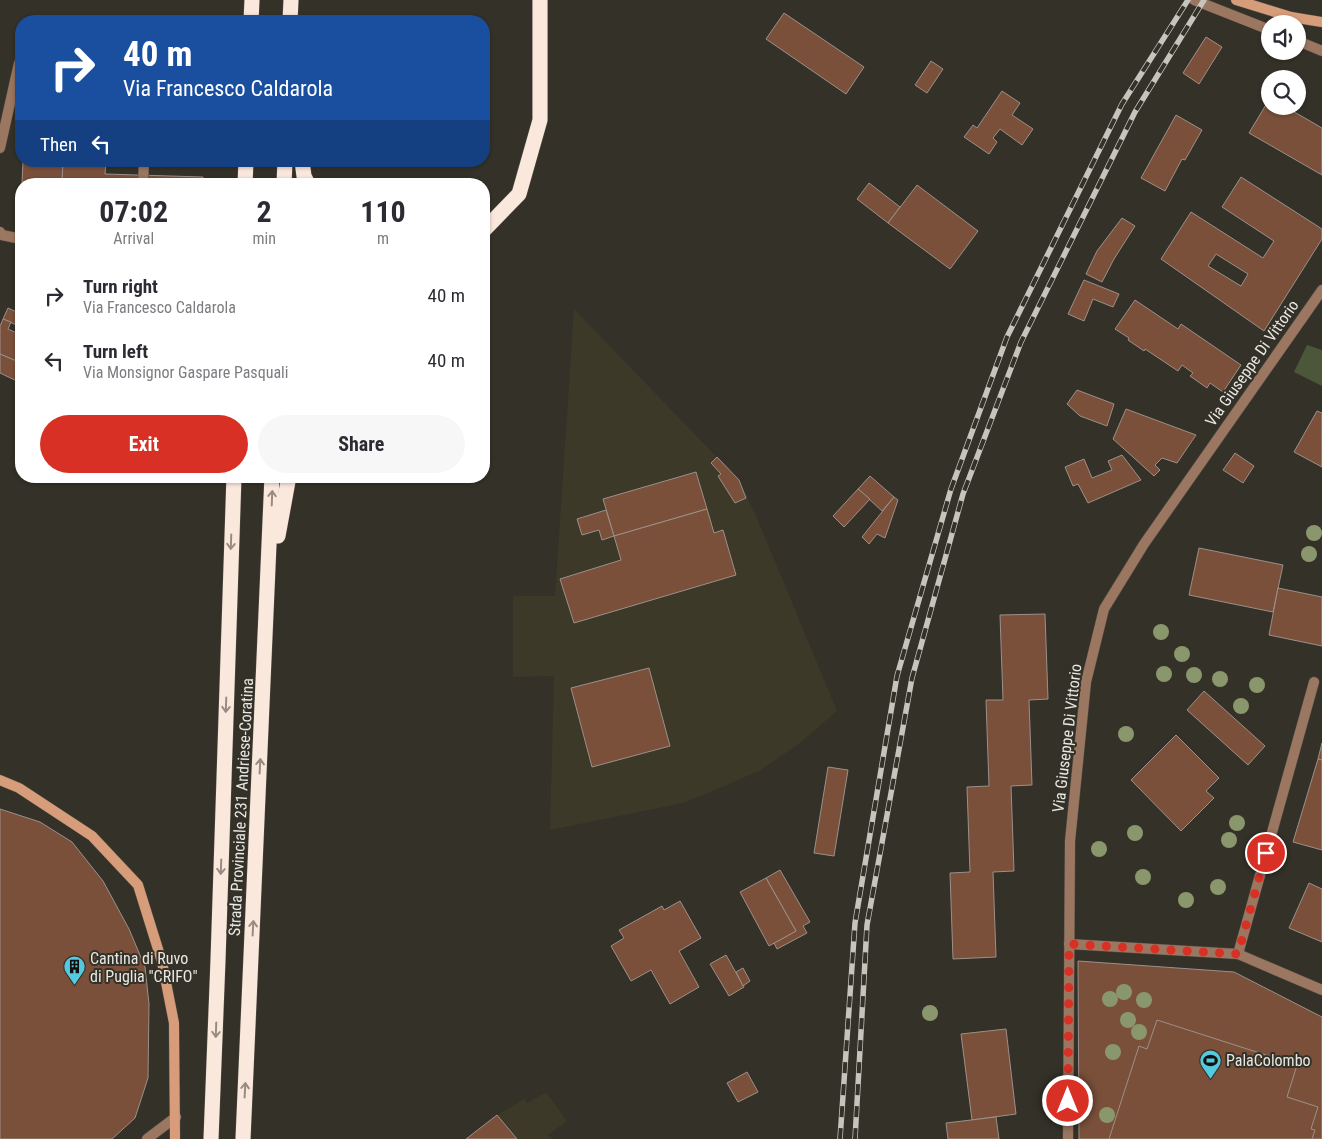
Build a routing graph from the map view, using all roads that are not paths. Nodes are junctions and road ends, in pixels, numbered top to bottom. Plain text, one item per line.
1 (252, 0) edge
2 (540, 0) edge
3 (1194, 0) edge
4 (1236, 0) edge
5 (251, 15) edge
6 (1322, 22) edge
7 (1261, 26) edge
8 (1306, 44) edge
9 (1322, 51) edge
10 (15, 81) edge
11 (0, 148) edge
12 (490, 224) edge
13 (0, 232) edge
14 (15, 238) edge
15 (1322, 290) edge
16 (234, 483) edge
17 (272, 483) edge
18 (288, 483) edge
19 (268, 589) junction
20 (1314, 682) dead end
21 (0, 780) edge
22 (1069, 944) junction
23 (1238, 954) junction
24 (1322, 990) edge
25 (176, 1117) junction
26 (147, 1139) edge
27 (175, 1139) edge
28 (211, 1139) edge
29 (243, 1139) edge
30 (1068, 1139) edge

1 - 5 highway
2 - 12 highway
3 - 7 street
4 - 6 street
8 - 9 street
10 - 11 street
13 - 14 street
15 - 22 street, Via Giuseppe Di Vittorio
16 -> 28 highway, Strada Provinciale 231 Andriese-Coratina
19 -> 17 highway, Strada Provinciale 231 Andriese-Coratina
18 - 19 highway
29 -> 19 highway, Strada Provinciale 231 Andriese-Coratina
20 - 23 street
21 - 25 street
22 - 23 street
22 - 30 street, Via Giuseppe Di Vittorio
23 - 24 street
25 - 26 street
25 - 27 street

